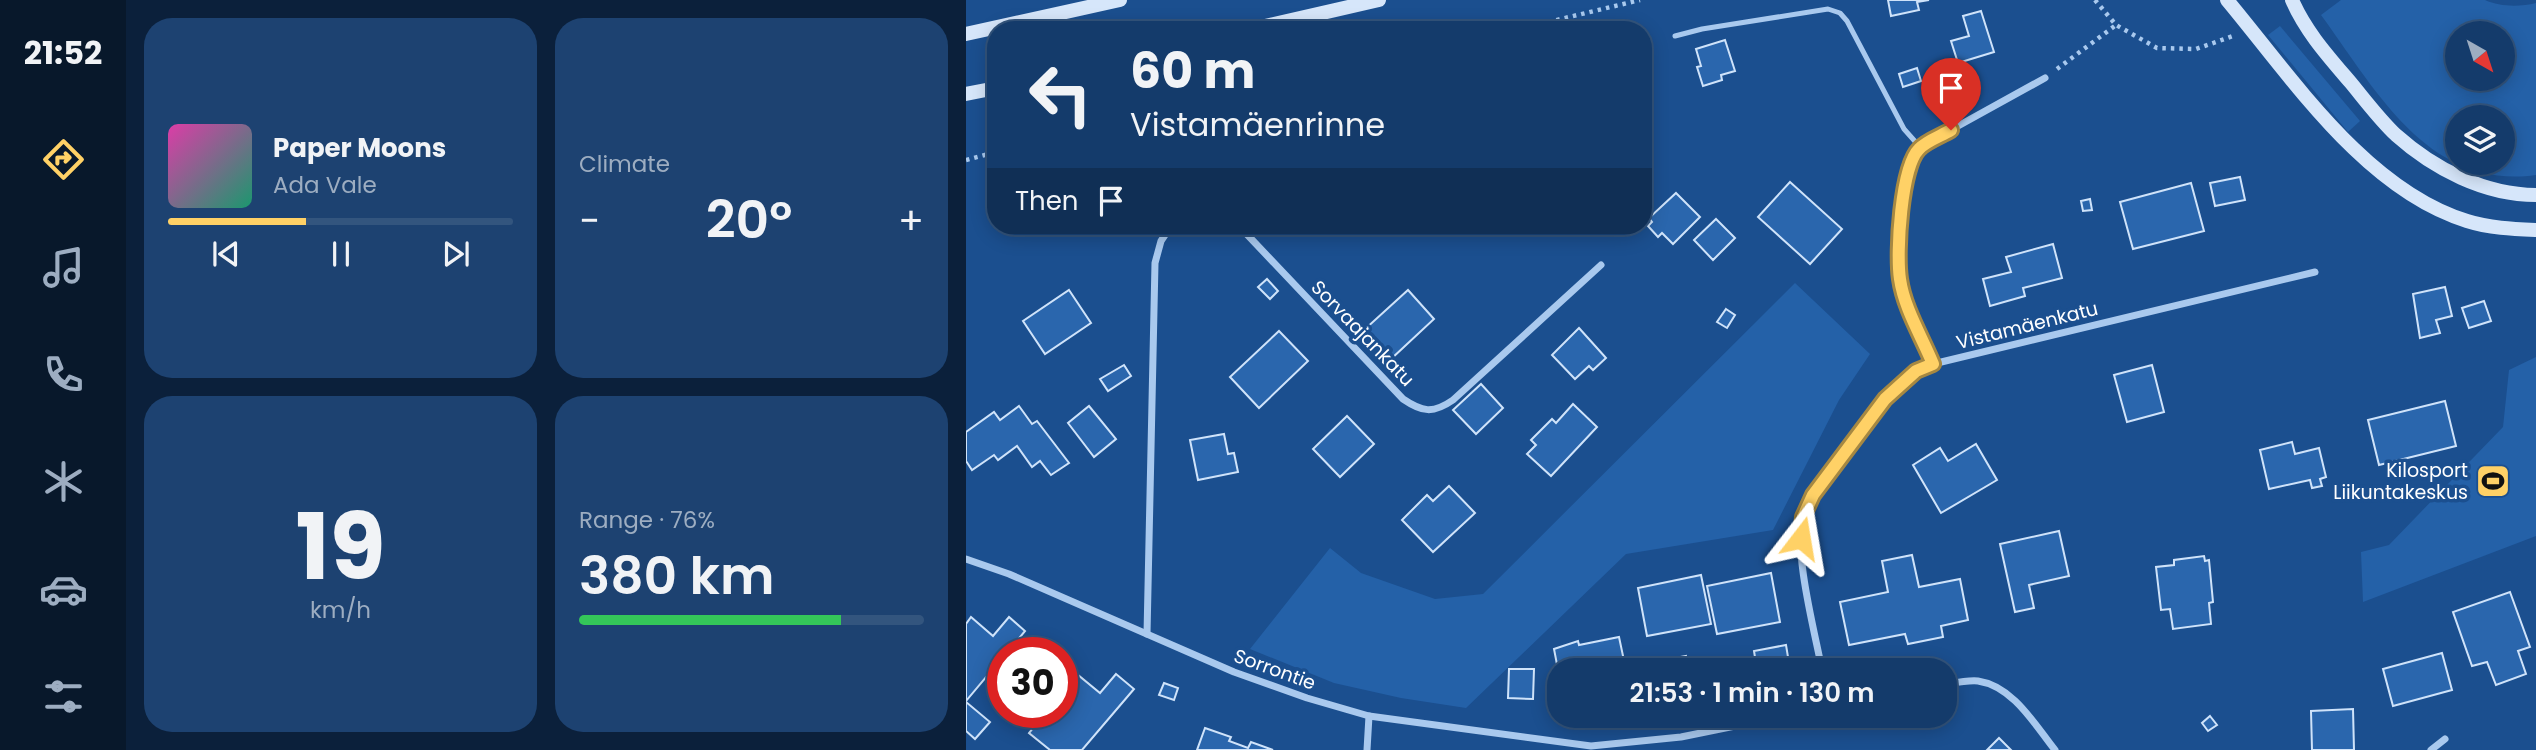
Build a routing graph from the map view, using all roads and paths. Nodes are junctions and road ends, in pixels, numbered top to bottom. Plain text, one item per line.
1 (1120, 0) edge
2 (1379, 0) edge
3 (1640, 0) edge
4 (2095, 0) edge
5 (2227, 0) edge
6 (2292, 0) edge
7 (1025, 21) edge
8 (1287, 21) edge
9 (1552, 21) edge
10 (2116, 25) junction
11 (987, 29) edge
12 (966, 34) edge
13 (2237, 34) dead end
14 (1675, 36) dead end
15 (2045, 78) joint
16 (987, 90) edge
17 (966, 94) edge
18 (1920, 147) junction
19 (987, 154) edge
20 (966, 160) edge
21 (2536, 195) edge
22 (2536, 230) edge
23 (1165, 235) edge
24 (1248, 235) edge
25 (1601, 265) dead end
26 (2315, 271) dead end
27 (1933, 364) junction
28 (966, 559) edge
29 (1147, 634) junction
30 (1820, 658) edge
31 (1957, 683) edge
32 (1369, 716) junction
33 (1726, 728) edge
34 (2445, 739) dead end
35 (1591, 748) edge
36 (1367, 750) edge
37 (2055, 750) edge
38 (2431, 750) edge

1 - 7 main road
2 - 8 main road
3 - 9 path
4 - 10 path
5 - 22 main road
6 - 21 main road
10 - 13 path
10 - 15 path
11 - 12 main road
14 - 18 lane
15 - 18 street
16 - 17 main road
18 - 27 street
19 - 20 path
23 - 29 street
24 - 25 street, Sorvaajankatu
26 - 27 street, Vistamäenkatu
27 - 30 street, Vistamäenkatu
28 - 29 street, Sorrontie
29 - 32 street, Sorrontie
31 - 37 street
32 - 35 street, Sorrontie
32 - 36 street
33 - 35 street, Sorrontie
34 - 38 street

